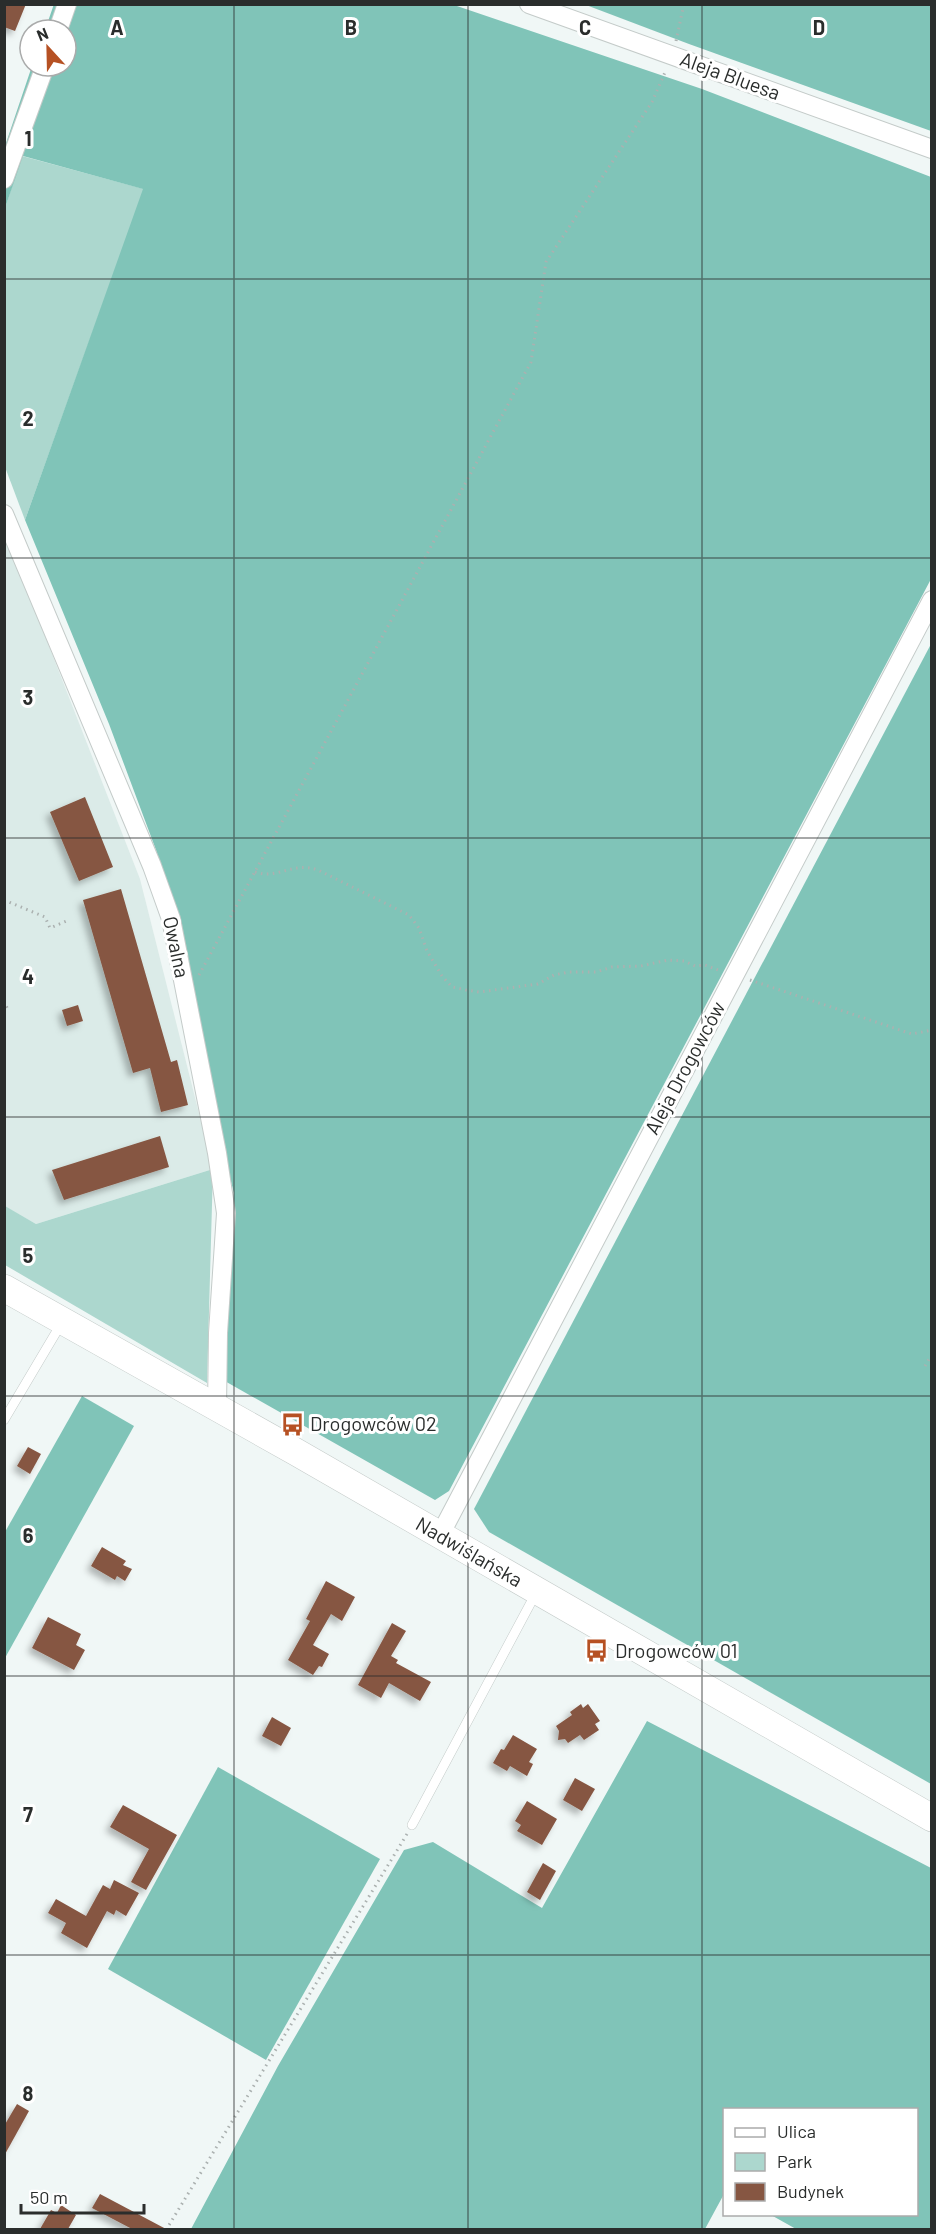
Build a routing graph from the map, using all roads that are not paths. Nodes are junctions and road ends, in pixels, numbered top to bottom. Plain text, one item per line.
1 (529, 4) edge
2 (41, 78) edge
3 (932, 149) edge
4 (4, 179) edge
5 (4, 514) edge
6 (932, 600) edge
7 (4, 1288) edge
8 (63, 1321) junction
9 (218, 1408) junction
10 (4, 1420) edge
11 (440, 1535) junction
12 (537, 1591) junction
13 (932, 1818) edge
14 (412, 1825) road end

1 - 3 street, Aleja Bluesa
2 - 4 street
5 - 9 street, Owalna
6 - 11 street, Aleja Drogowców
7 - 8 main road, Nadwiślańska
8 - 9 main road, Nadwiślańska
8 - 10 lane
9 - 11 main road, Nadwiślańska
11 - 12 main road, Nadwiślańska
12 - 13 main road, Nadwiślańska
12 - 14 lane

